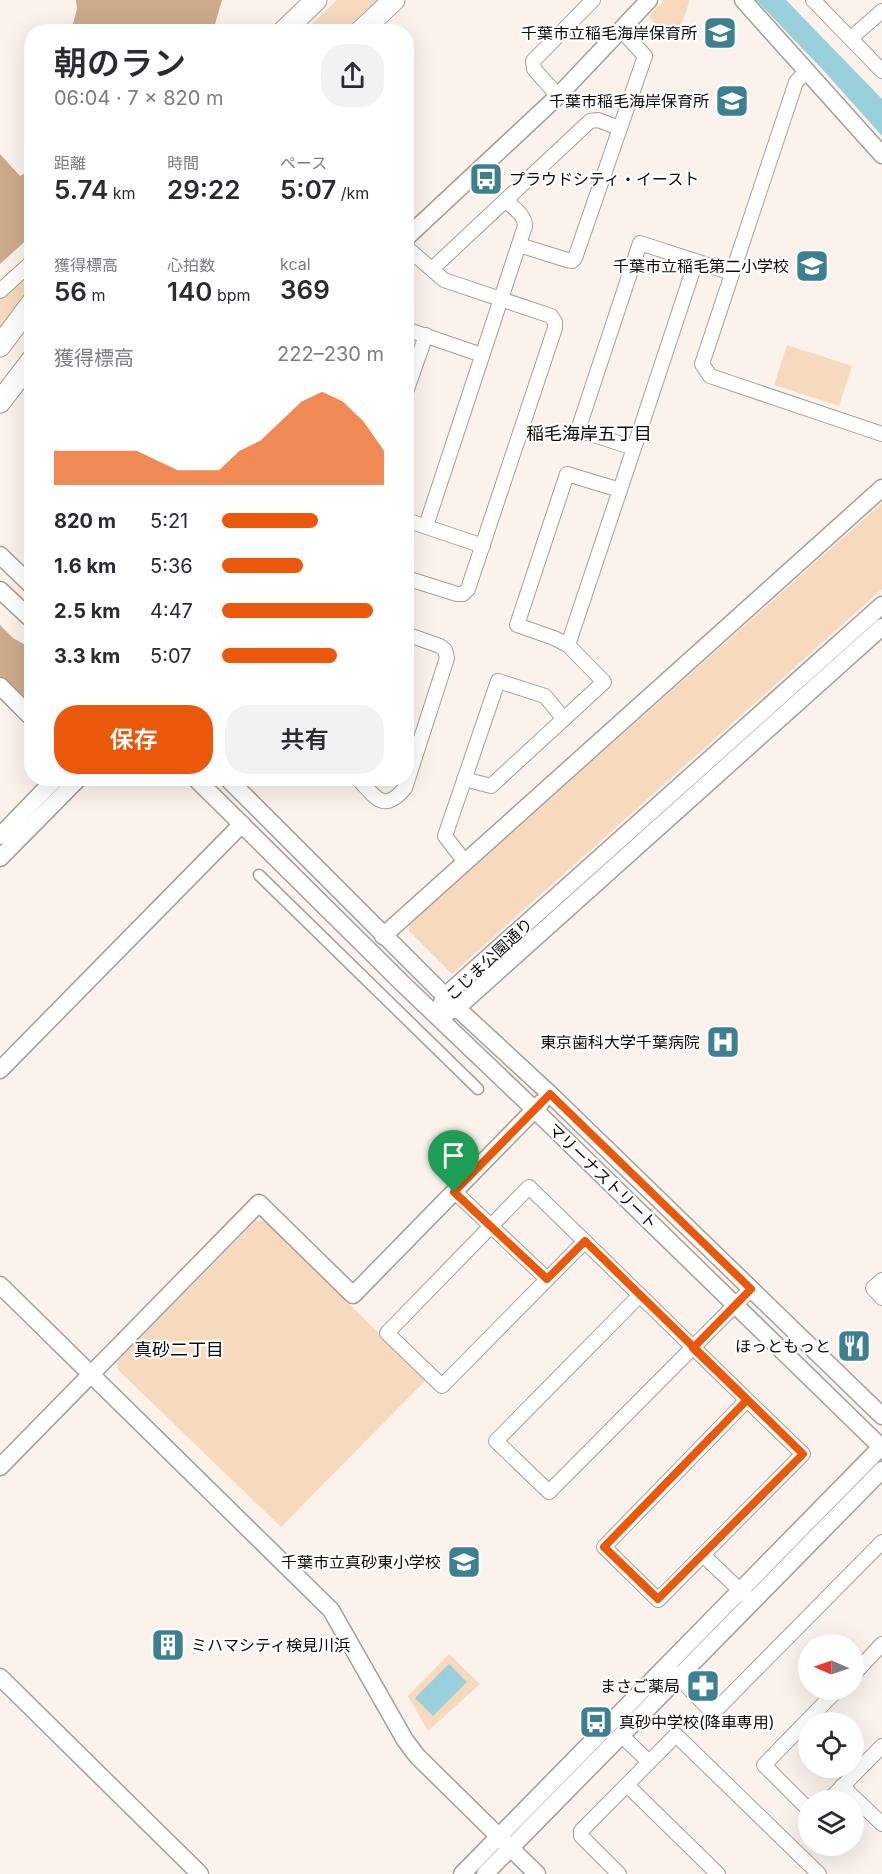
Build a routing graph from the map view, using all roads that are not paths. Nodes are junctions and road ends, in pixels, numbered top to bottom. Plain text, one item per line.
1 (316, 0) edge
2 (394, 0) edge
3 (593, 0) edge
4 (649, 0) edge
5 (743, 0) edge
6 (813, 0) edge
7 (882, 11) edge
8 (291, 24) edge
9 (368, 24) edge
10 (621, 30) junction
11 (850, 38) junction
12 (807, 71) junction
13 (882, 71) edge
14 (558, 96) junction
15 (619, 128) junction
16 (882, 155) edge
17 (506, 201) junction
18 (414, 231) edge
19 (519, 245) junction
20 (414, 254) edge
21 (696, 261) junction
22 (24, 269) edge
23 (432, 269) junction
24 (732, 273) junction
25 (0, 291) edge
26 (501, 299) junction
27 (24, 314) edge
28 (414, 331) edge
29 (426, 335) junction
30 (0, 346) edge
31 (482, 355) junction
32 (414, 369) edge
33 (24, 370) edge
34 (0, 402) edge
35 (882, 434) edge
36 (634, 448) junction
37 (882, 488) edge
38 (620, 490) junction
39 (414, 522) edge
40 (426, 526) junction
41 (483, 546) junction
42 (0, 555) edge
43 (24, 578) edge
44 (414, 583) edge
45 (0, 590) edge
46 (882, 605) edge
47 (24, 612) edge
48 (882, 627) edge
49 (414, 637) edge
50 (568, 645) junction
51 (0, 686) edge
52 (24, 710) edge
53 (564, 719) junction
54 (414, 760) edge
55 (464, 779) junction
56 (48, 786) edge
57 (71, 786) edge
58 (203, 786) edge
59 (235, 786) edge
60 (365, 786) edge
61 (406, 786) edge
62 (242, 824) junction
63 (0, 836) edge
64 (0, 858) edge
65 (465, 862) junction
66 (260, 875) dead end
67 (383, 936) junction
68 (451, 1002) junction
69 (436, 1017) junction
70 (0, 1070) edge
71 (478, 1089) dead end
72 (550, 1094) junction
73 (535, 1110) junction
74 (454, 1192) junction
75 (492, 1226) junction
76 (585, 1241) junction
77 (547, 1279) junction
78 (882, 1280) edge
79 (0, 1285) edge
80 (751, 1289) junction
81 (639, 1295) junction
82 (882, 1299) edge
83 (736, 1305) junction
84 (693, 1348) junction
85 (91, 1375) junction
86 (747, 1400) junction
87 (882, 1416) edge
88 (882, 1447) edge
89 (0, 1467) edge
90 (882, 1470) edge
91 (882, 1542) edge
92 (703, 1555) junction
93 (746, 1596) junction
94 (882, 1644) edge
95 (864, 1663) edge
96 (672, 1671) junction
97 (0, 1677) edge
98 (827, 1700) edge
99 (621, 1735) junction
100 (882, 1746) edge
101 (649, 1762) junction
102 (627, 1785) junction
103 (842, 1786) junction
104 (838, 1790) edge
105 (798, 1799) edge
106 (882, 1824) edge
107 (505, 1842) junction
108 (200, 1874) edge
109 (462, 1874) edge
110 (485, 1874) edge
111 (537, 1874) edge
112 (619, 1874) edge
113 (718, 1874) edge
114 (819, 1874) edge

1 - 8 highway
2 - 9 highway
3 - 14 street
4 - 10 street
5 - 12 street
6 - 11 street
7 - 11 street
10 - 14 street
10 - 15 street
11 - 13 street
12 - 16 street
12 - 24 street
14 - 18 street
15 - 17 street
15 - 19 street
17 - 19 street
17 - 23 street
19 - 26 street
20 - 23 street
21 - 24 street
21 - 36 street
21 - 36 street
22 - 25 street
23 - 26 street
24 - 35 street
26 - 31 street
26 - 41 street
27 - 30 highway
28 - 29 street
29 - 31 street
29 - 32 street
31 - 40 street
33 - 34 highway
36 - 38 street
37 - 65 street
38 - 50 street
38 - 50 street
39 - 40 street
40 - 41 street
41 - 44 street
42 - 43 street
45 - 47 street
46 - 68 street, こじま公園通り
48 - 68 street, こじま公園通り
49 - 54 street
50 - 53 street
51 - 52 street
53 - 55 street
53 - 55 street
55 - 65 street
56 - 63 street
57 - 64 street
58 - 62 street, マリーナストリート
59 - 67 street, マリーナストリート
60 - 61 street
62 - 69 street, マリーナストリート
62 - 70 street
65 - 67 street
66 - 71 street
67 - 68 street, マリーナストリート
68 - 69 street, こじま公園通り
68 - 72 street, マリーナストリート
69 - 73 street, マリーナストリート
72 - 73 street
72 - 80 street, マリーナストリート
73 - 74 street
73 - 83 street, マリーナストリート
74 - 75 street
74 - 85 street
75 - 76 street
75 - 77 street
75 - 77 street
76 - 77 street
76 - 81 street
78 - 82 street
79 - 85 street
80 - 83 street
80 - 87 street, マリーナストリート
81 - 84 street
81 - 84 street
83 - 84 street
83 - 88 street, マリーナストリート
84 - 86 street
85 - 89 street
85 - 107 street
86 - 92 street
86 - 92 street
88 - 93 street
90 - 93 street
91 - 96 street
92 - 93 street
93 - 96 street
94 - 95 street
96 - 99 street
96 - 107 street
97 - 108 street
98 - 105 street
99 - 101 street
99 - 107 street
100 - 103 street
101 - 102 street
101 - 114 street
102 - 112 street
102 - 113 street
103 - 104 street
103 - 106 street
107 - 109 street
107 - 110 street
107 - 111 street

